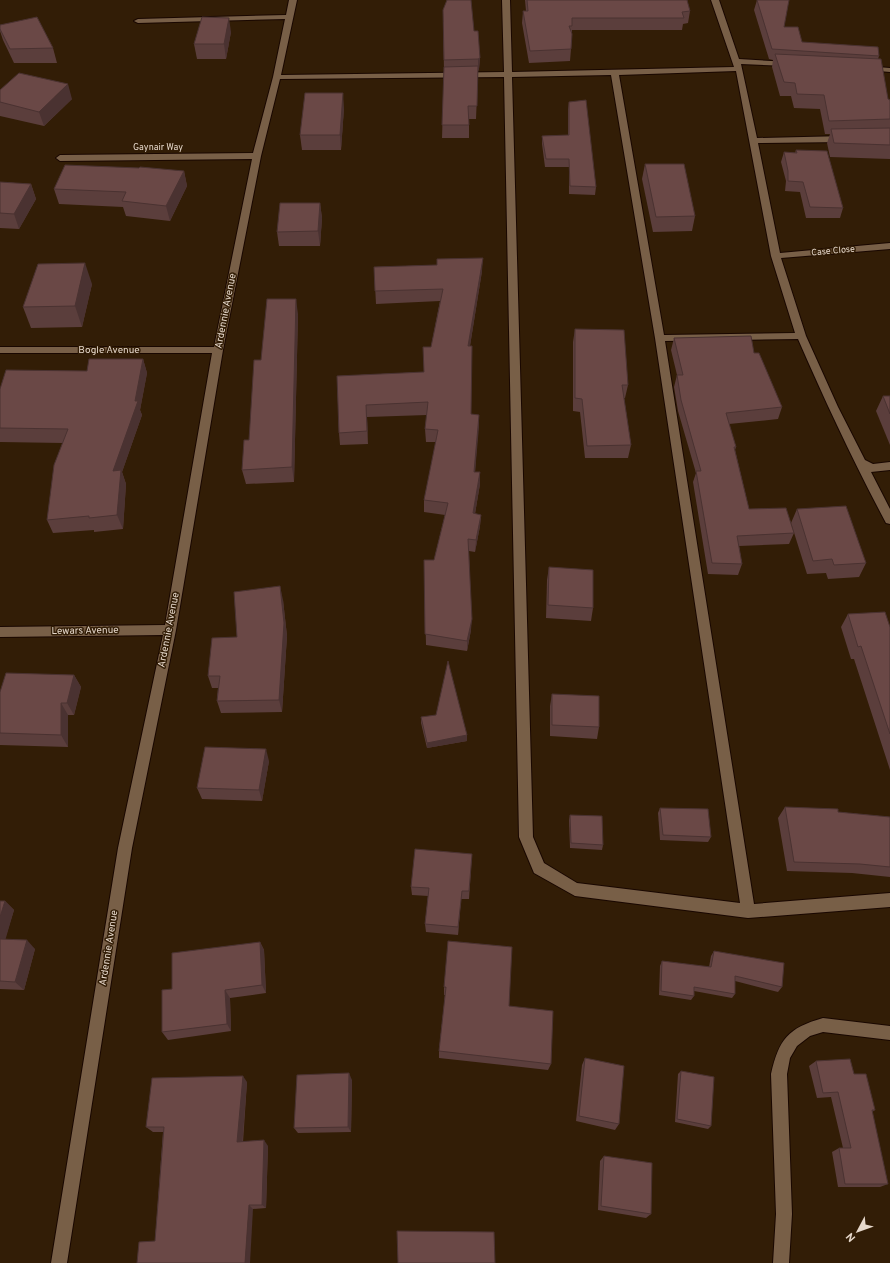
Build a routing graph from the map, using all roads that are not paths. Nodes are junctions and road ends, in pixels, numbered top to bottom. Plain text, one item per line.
1 (293, 0) edge
2 (506, 0) edge
3 (715, 0) edge
4 (289, 17) junction
5 (138, 21) dead end
6 (798, 64) edge
7 (738, 65) junction
8 (859, 68) edge
9 (890, 70) edge
10 (614, 73) junction
11 (507, 74) junction
12 (278, 77) junction
13 (850, 138) edge
14 (754, 142) junction
15 (257, 156) junction
16 (60, 158) dead end
17 (890, 246) edge
18 (776, 256) junction
19 (802, 336) junction
20 (660, 338) junction
21 (0, 350) edge
22 (218, 350) junction
23 (861, 463) junction
24 (890, 466) edge
25 (890, 520) edge
26 (170, 630) junction
27 (0, 632) edge
28 (890, 900) edge
29 (748, 912) junction
30 (890, 1033) edge
31 (59, 1263) edge
32 (781, 1263) edge

1 - 4 street, Ardennie Avenue
2 - 11 street
3 - 7 street
4 - 5 street
4 - 12 street, Ardennie Avenue
6 - 7 street
7 - 10 street
7 - 14 street
8 - 9 street
10 - 11 street
10 - 20 street
11 - 12 street
11 - 29 street
12 - 15 street, Ardennie Avenue
13 - 14 street
14 - 18 street
15 - 16 street, Gaynair Way
15 - 22 street, Ardennie Avenue
17 - 18 street, Case Close
18 - 19 street
19 - 20 street
19 - 23 street
20 - 29 street
21 - 22 street, Bogle Avenue
22 - 26 street, Ardennie Avenue
23 - 24 street
23 - 25 street
26 - 27 street, Lewars Avenue
26 - 31 street, Ardennie Avenue
28 - 29 street
30 - 32 street

